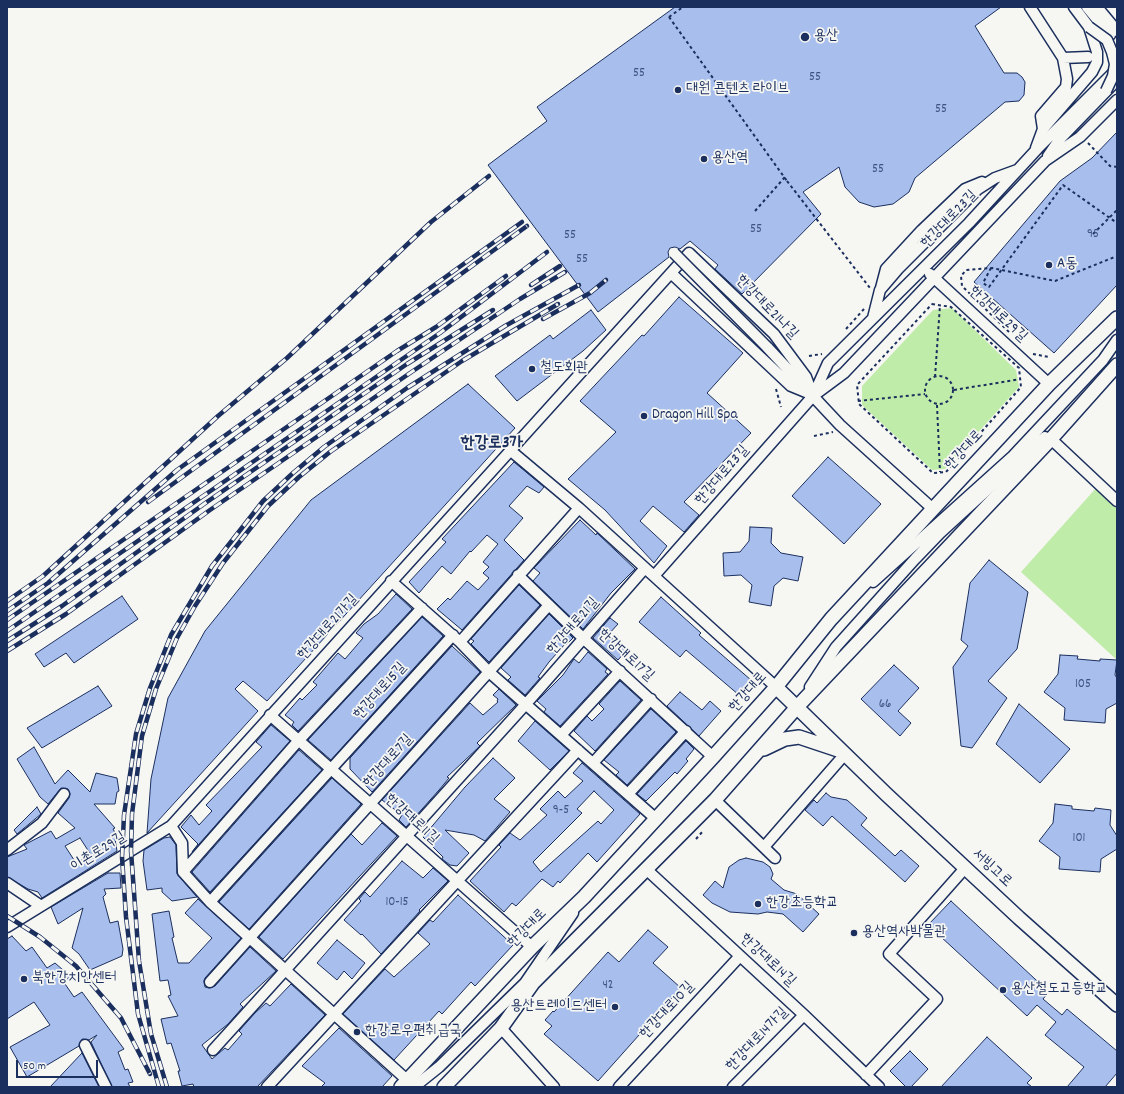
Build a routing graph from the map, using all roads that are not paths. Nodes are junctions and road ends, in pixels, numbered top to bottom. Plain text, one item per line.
1 (1030, 7) edge
2 (1074, 7) edge
3 (1087, 7) edge
4 (1097, 7) edge
5 (1089, 27) junction
6 (1113, 33) edge
7 (1088, 57) dead end
8 (1063, 58) junction
9 (1117, 70) edge
10 (1117, 80) edge
11 (1106, 91) junction
12 (1117, 100) edge
13 (1044, 127) junction
14 (1035, 152) junction
15 (1045, 161) junction
16 (1019, 169) junction
17 (674, 253) dead end
18 (924, 268) junction
19 (671, 273) junction
20 (934, 278) junction
21 (1117, 318) edge
22 (873, 319) junction
23 (1117, 340) edge
24 (1117, 366) edge
25 (1050, 384) junction
26 (813, 396) junction
27 (1083, 402) junction
28 (1051, 440) junction
29 (511, 451) junction
30 (1117, 501) edge
31 (579, 508) junction
32 (933, 509) junction
33 (645, 568) junction
34 (518, 575) junction
35 (654, 576) junction
36 (391, 581) junction
37 (549, 604) junction
38 (422, 608) junction
39 (831, 619) junction
40 (456, 639) junction
41 (584, 639) junction
42 (620, 671) junction
43 (489, 672) junction
44 (776, 687) junction
45 (650, 699) junction
46 (526, 704) junction
47 (797, 707) junction
48 (270, 715) junction
49 (686, 731) junction
50 (561, 735) junction
51 (299, 740) junction
52 (578, 750) junction
53 (843, 753) junction
54 (713, 757) junction
55 (752, 759) junction
56 (593, 763) junction
57 (332, 769) junction
58 (64, 794) dead end
59 (628, 794) junction
60 (715, 800) junction
61 (371, 804) junction
62 (655, 818) junction
63 (171, 826) junction
64 (407, 836) junction
65 (764, 847) junction
66 (7, 850) edge
67 (775, 858) dead end
68 (966, 867) junction
69 (646, 870) junction
70 (183, 872) junction
71 (457, 881) junction
72 (7, 883) edge
73 (584, 897) junction
74 (210, 902) junction
75 (41, 906) junction
76 (7, 927) edge
77 (250, 939) junction
78 (532, 947) junction
79 (740, 956) junction
80 (286, 971) junction
81 (210, 982) dead end
82 (533, 983) junction
83 (1117, 1005) edge
84 (334, 1013) junction
85 (804, 1015) junction
86 (501, 1028) junction
87 (85, 1044) dead end
88 (213, 1050) dead end
89 (866, 1075) junction
90 (407, 1085) edge
91 (106, 1087) edge
92 (267, 1087) edge
93 (426, 1087) edge
94 (444, 1087) edge
95 (554, 1087) edge
96 (619, 1087) edge
97 (733, 1087) edge
98 (879, 1087) edge

1 - 8 street
2 - 5 street
3 - 6 street
4 - 6 street
5 - 11 street, bridge
5 - 13 street
7 - 8 street
8 - 13 street
9 - 14 street, 한강대로23길
10 - 11 street, bridge
11 - 15 street
12 - 15 street, 한강대로23길
13 - 14 street
14 - 16 street, 한강대로23길
15 - 20 street, 한강대로23길
16 - 18 street, 한강대로23길
16 - 22 street
17 - 26 street, bridge
18 - 20 street, 한강대로29길
18 - 22 street, 한강대로23길
19 - 26 street
19 - 26 street, 한강대로21나길
19 - 29 street, 한강대로21나길
20 - 25 street, 한강대로29길
20 - 26 street, 한강대로23길
21 - 25 main road, 한강대로
22 - 26 street, 한강대로23길
23 - 39 street
24 - 27 main road
25 - 32 main road, 한강대로
26 - 32 street
26 - 35 street, 한강대로23길
27 - 28 main road
27 - 47 street
28 - 30 street
28 - 47 main road
29 - 31 street
29 - 36 street, 한강대로21가길
31 - 33 street
31 - 34 street
32 - 39 main road, 한강대로
33 - 35 street
33 - 41 street, 한강대로21길
34 - 37 street, 한강대로17길
34 - 40 street
35 - 44 street
36 - 38 street
36 - 48 street, 한강대로21가길
37 - 41 street, 한강대로17길
37 - 43 street, 한강대로7길
38 - 40 street
38 - 51 street
39 - 44 main road, 한강대로
40 - 43 street
40 - 57 street, 한강대로15길
41 - 42 street, 한강대로17길
41 - 46 street, 한강대로21길
42 - 45 street, 한강대로17길
42 - 50 street
43 - 46 street
43 - 61 street, 한강대로7길
44 - 47 main road, 서빙고로
44 - 54 main road, 한강대로
45 - 49 street, 한강대로17길
45 - 56 street
46 - 50 street
46 - 64 street
47 - 53 main road, 서빙고로
47 - 55 main road
48 - 51 street, 한강대로11길
48 - 63 street, 한강대로21가길
49 - 54 street, 한강대로17길
49 - 59 street
50 - 52 street
51 - 57 street, 한강대로11길
51 - 70 street
52 - 56 street
52 - 71 street
53 - 55 main road
53 - 65 street
53 - 68 main road, 서빙고로
54 - 62 main road, 한강대로
55 - 60 main road
56 - 59 street
57 - 61 street, 한강대로11길
57 - 74 street
58 - 66 street
59 - 62 street
60 - 65 street
60 - 69 main road
61 - 64 street, 한강대로11길
61 - 77 street, 한강대로7길
62 - 73 main road, 한강대로
63 - 70 street
63 - 75 street, 이촌로29길
64 - 71 street, 한강대로11길
64 - 80 street
65 - 67 street
68 - 83 main road, 서빙고로
68 - 89 street
69 - 79 street, 한강대로14길
69 - 82 main road
70 - 74 street
71 - 78 street, 한강대로11길
71 - 84 street
72 - 75 street
73 - 78 main road, 한강대로
73 - 90 street
74 - 77 street
75 - 76 street, 이촌로29길
77 - 80 street
77 - 81 street, 한강대로7길
78 - 90 main road, 한강대로
79 - 85 street, 한강대로14길
79 - 96 street, 한강대로10길
80 - 84 street
80 - 88 street
82 - 86 main road
82 - 93 street
84 - 90 street
84 - 92 street
85 - 89 street, 한강대로14길
85 - 97 street, 한강대로14가길
86 - 94 main road
86 - 95 street
87 - 91 street
89 - 98 street, 한강대로14길

